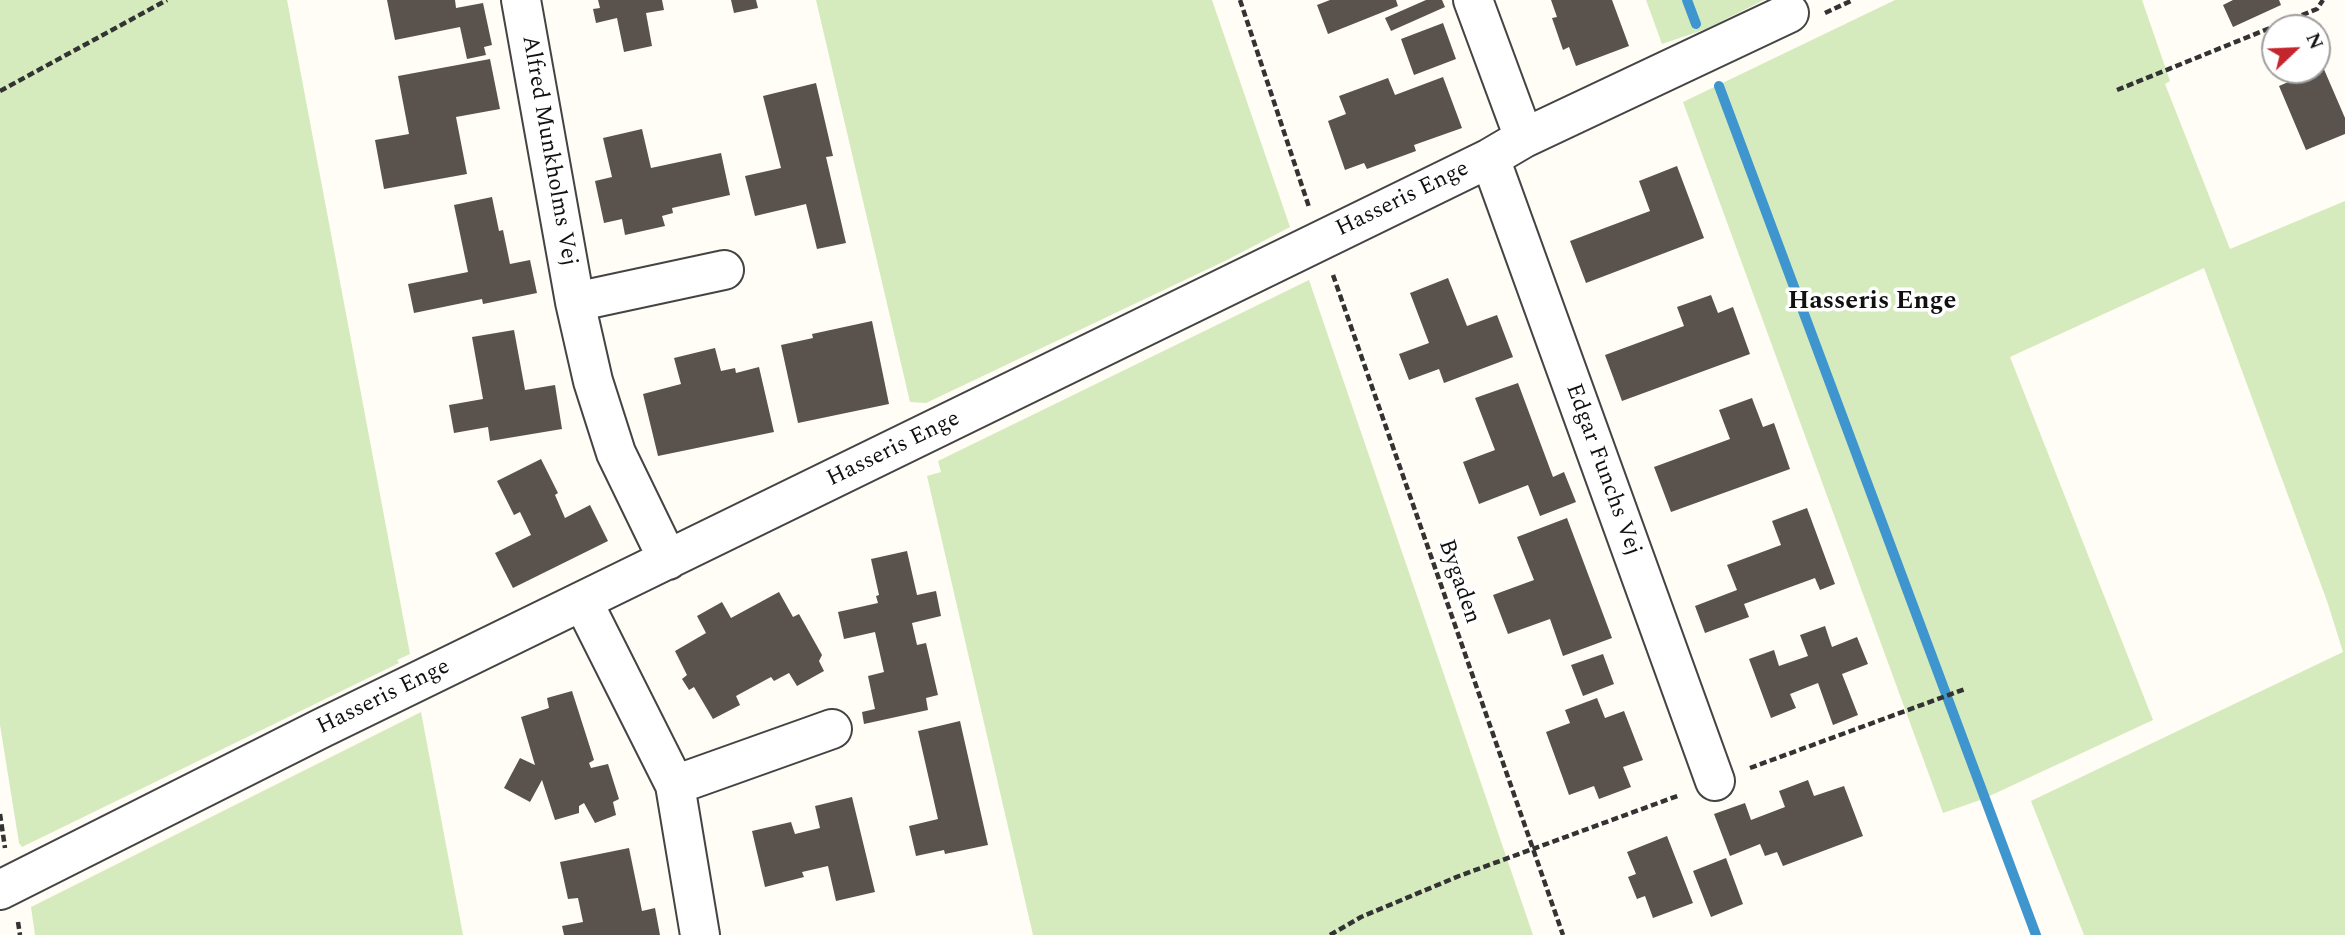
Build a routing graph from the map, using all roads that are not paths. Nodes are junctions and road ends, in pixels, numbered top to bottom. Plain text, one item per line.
1 (521, 0) edge
2 (1473, 0) edge
3 (1789, 13) dead end
4 (1524, 138) junction
5 (1490, 158) junction
6 (724, 270) dead end
7 (575, 302) junction
8 (668, 560) junction
9 (583, 602) junction
10 (832, 729) dead end
11 (1714, 781) road end
12 (675, 785) junction
13 (0, 890) edge
14 (700, 935) edge

1 - 7 street, Alfred Munkholms Vej
2 - 4 street
3 - 4 street, Hasseris Enge
4 - 5 street, Hasseris Enge
5 - 8 street, Hasseris Enge
5 - 11 street, Edgar Funchs Vej
6 - 7 street
7 - 8 street, Alfred Munkholms Vej
8 - 9 street, Hasseris Enge
9 - 12 street
9 - 13 street, Hasseris Enge
10 - 12 street
12 - 14 street

